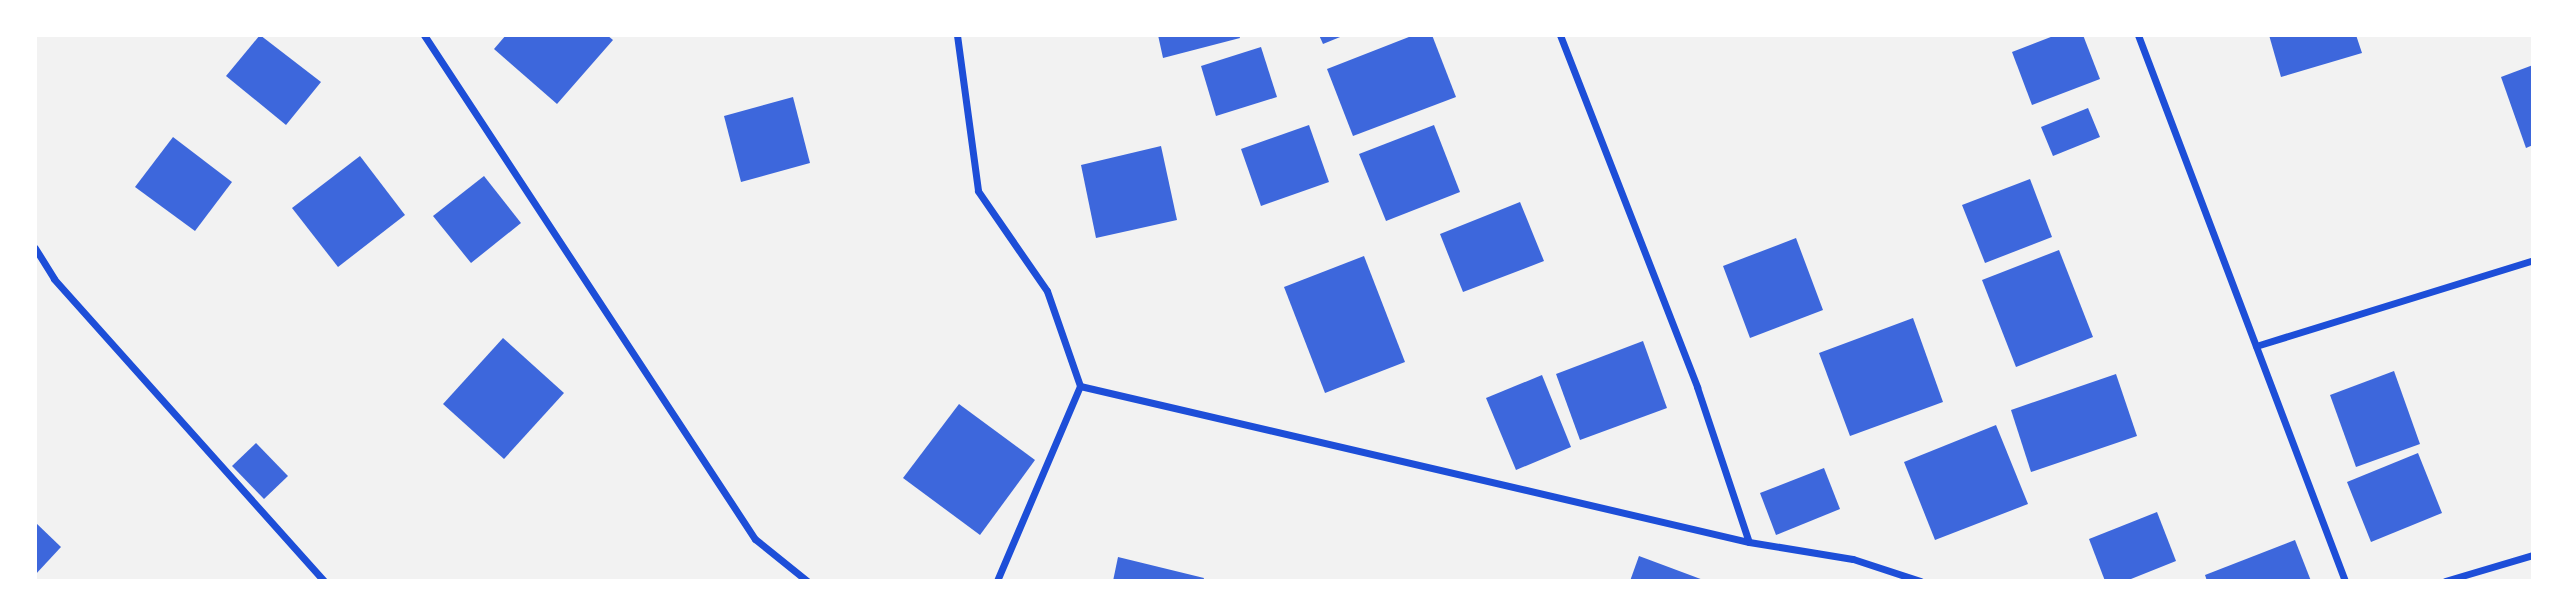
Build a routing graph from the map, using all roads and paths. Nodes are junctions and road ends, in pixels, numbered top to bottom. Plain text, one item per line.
1 (424, 35) edge
2 (957, 35) edge
3 (1560, 35) edge
4 (2138, 35) edge
5 (35, 248) edge
6 (2533, 260) edge
7 (2256, 346) junction
8 (1080, 386) junction
9 (1749, 542) junction
10 (2533, 555) edge
11 (324, 581) edge
12 (807, 581) edge
13 (997, 581) edge
14 (1920, 581) edge
15 (2345, 581) edge
16 (2445, 581) edge

1 - 12 street
2 - 8 street
3 - 9 street
4 - 7 street
5 - 11 street
6 - 7 street
7 - 15 street
8 - 9 street
8 - 13 street
9 - 14 street
10 - 16 street

